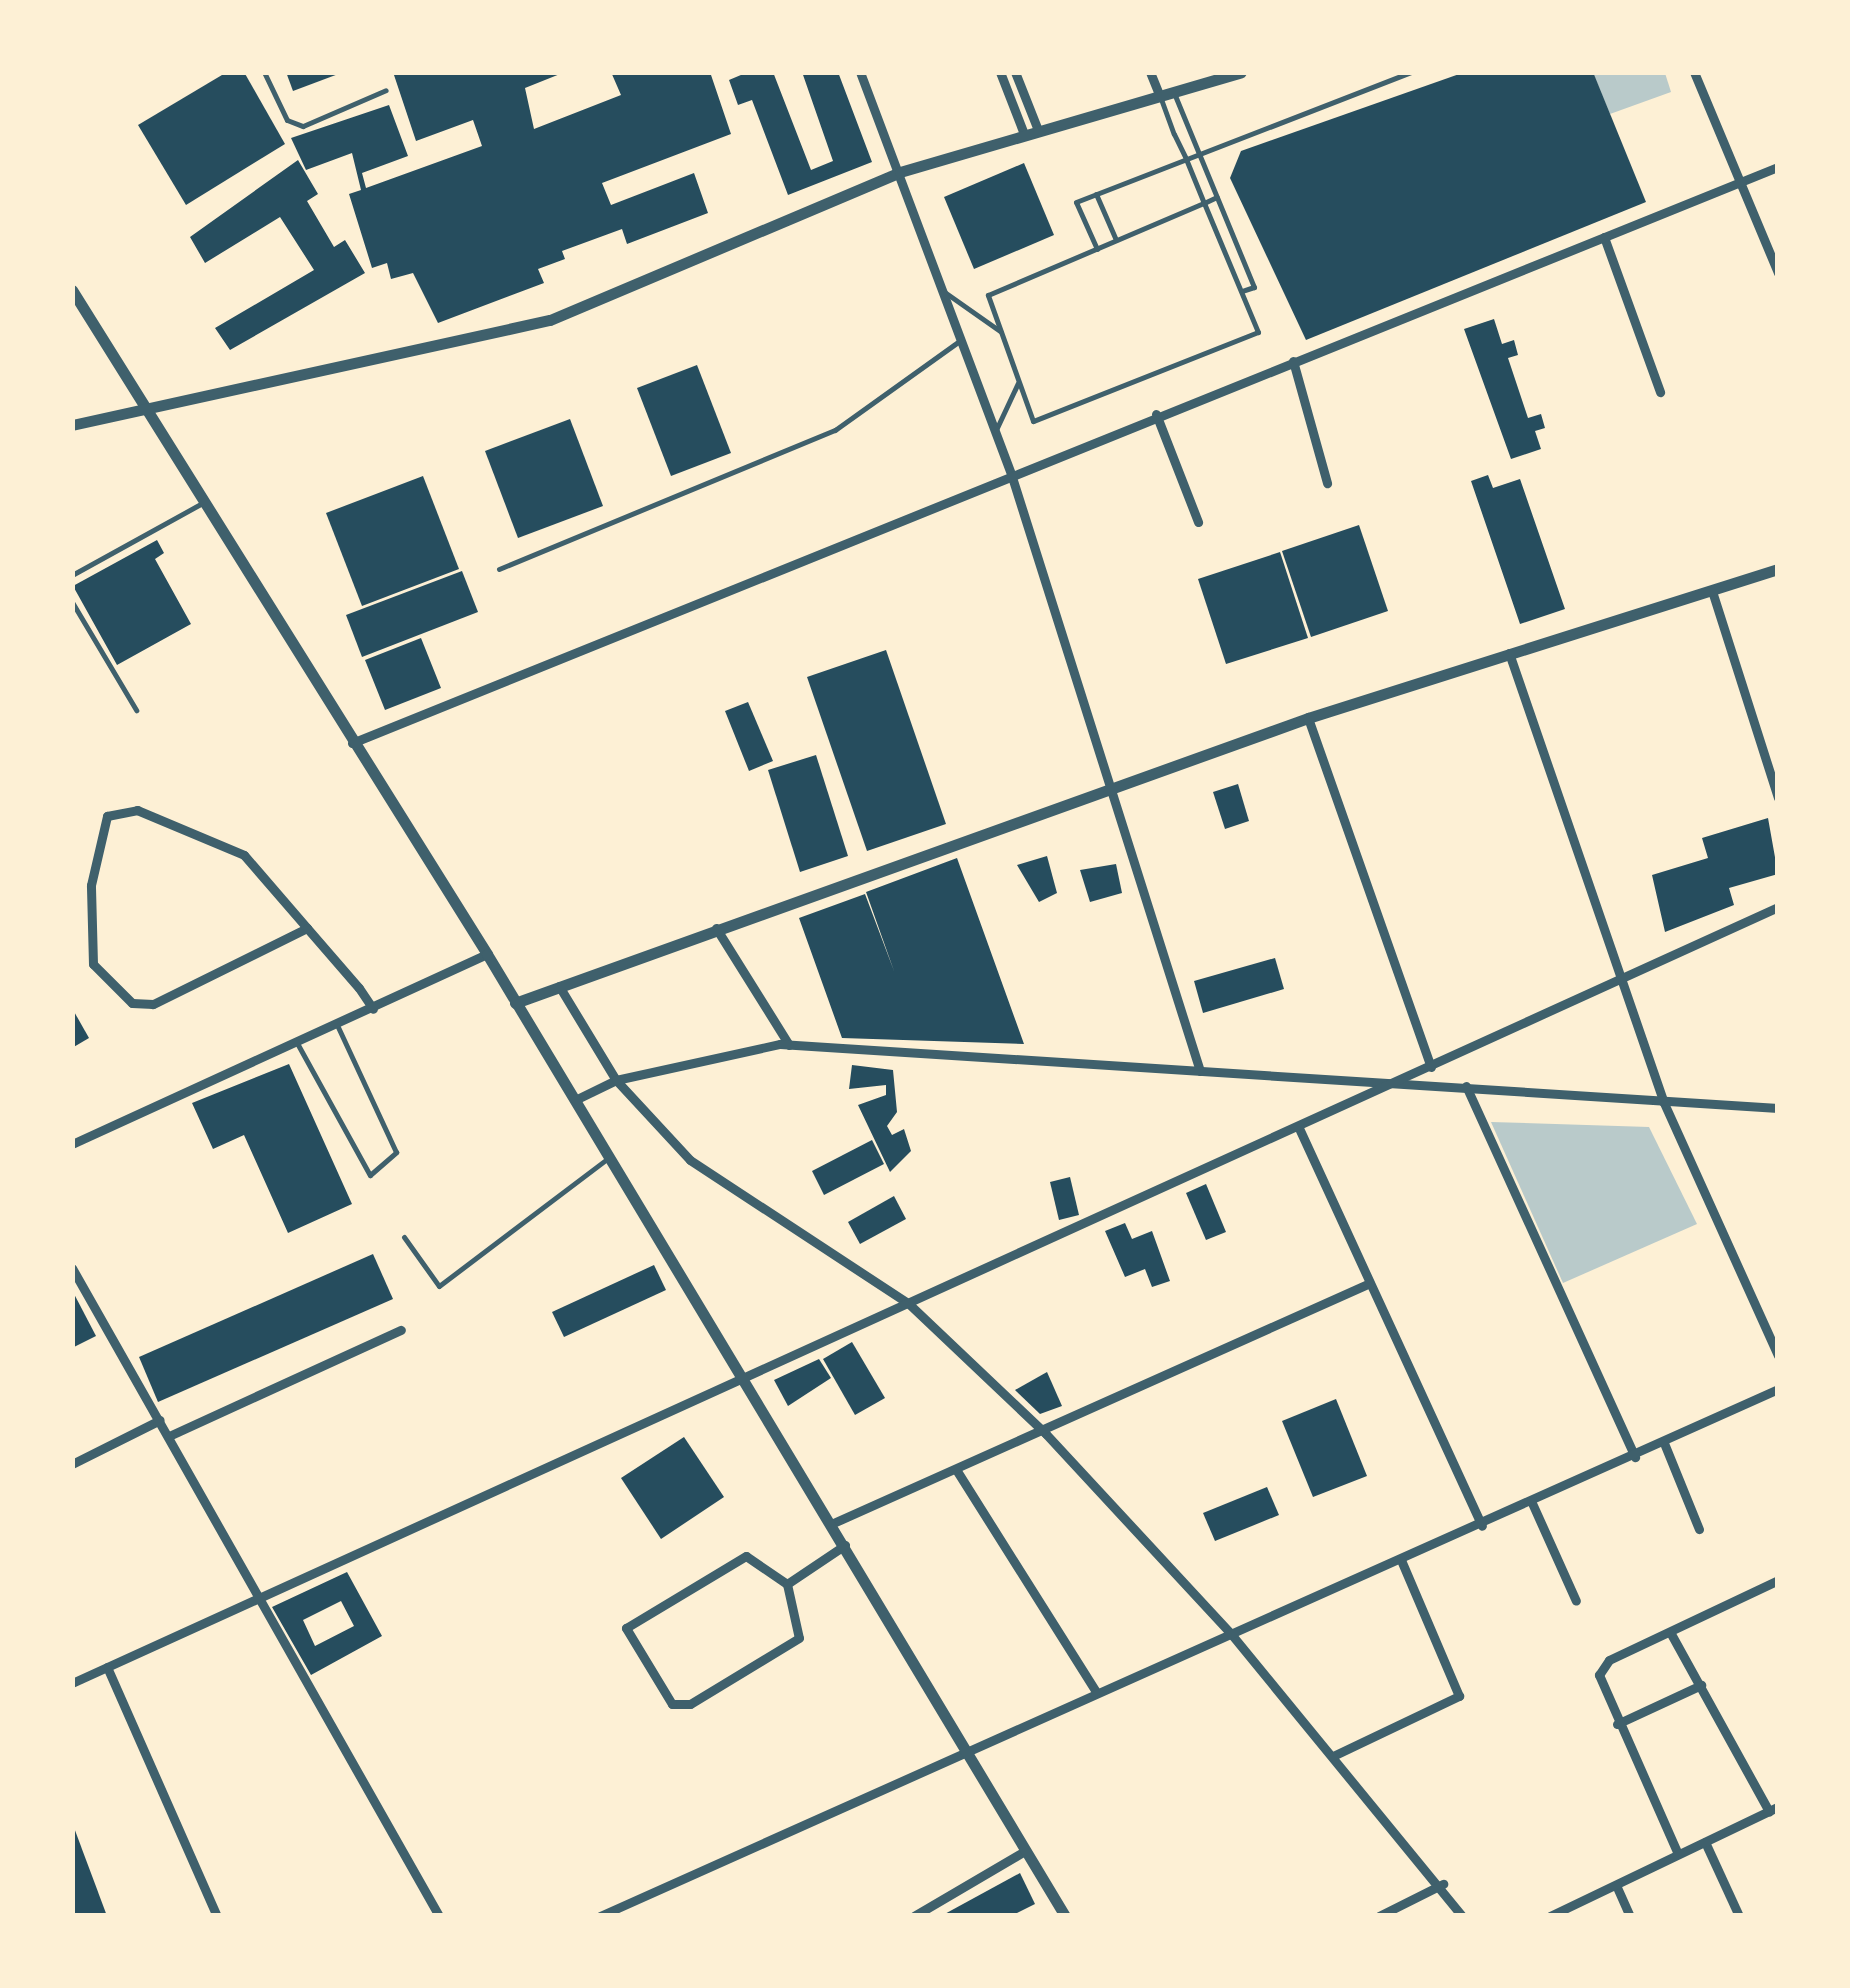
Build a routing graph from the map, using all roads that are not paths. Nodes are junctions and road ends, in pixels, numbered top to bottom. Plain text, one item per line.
1 (264, 72) edge
2 (860, 72) edge
3 (1000, 72) edge
4 (1016, 72) edge
5 (1150, 72) edge
6 (1241, 72) edge
7 (1410, 72) edge
8 (1694, 72) edge
9 (386, 90) dead end
10 (1174, 93) junction
11 (1160, 98) junction
12 (1038, 130) junction
13 (1024, 134) junction
14 (1199, 153) junction
15 (1186, 158) junction
16 (1778, 167) edge
17 (900, 172) junction
18 (1742, 182) junction
19 (1096, 194) junction
20 (1217, 197) junction
21 (1204, 203) junction
22 (1233, 235) junction
23 (1604, 237) junction
24 (1116, 240) junction
25 (1220, 241) junction
26 (1097, 249) junction
27 (1778, 273) edge
28 (72, 290) edge
29 (943, 292) junction
30 (1241, 292) junction
31 (1002, 333) junction
32 (958, 342) junction
33 (1293, 361) junction
34 (1019, 382) junction
35 (1660, 392) dead end
36 (146, 403) junction
37 (1156, 414) junction
38 (72, 426) edge
39 (994, 434) junction
40 (1012, 476) junction
41 (1326, 484) dead end
42 (206, 500) junction
43 (1198, 522) dead end
44 (1778, 569) edge
45 (499, 570) dead end
46 (72, 575) edge
47 (1712, 591) junction
48 (72, 602) edge
49 (1510, 653) junction
50 (136, 710) dead end
51 (1308, 718) junction
52 (351, 744) junction
53 (1108, 789) junction
54 (1778, 798) edge
55 (1778, 907) edge
56 (308, 928) junction
57 (716, 928) junction
58 (487, 954) junction
59 (1620, 978) junction
60 (559, 986) junction
61 (515, 1004) junction
62 (373, 1009) junction
63 (337, 1025) junction
64 (298, 1043) junction
65 (789, 1045) junction
66 (1431, 1068) junction
67 (1200, 1071) junction
68 (616, 1080) junction
69 (1402, 1083) junction
70 (1466, 1086) junction
71 (574, 1100) junction
72 (1664, 1102) junction
73 (1778, 1108) edge
74 (1298, 1126) junction
75 (72, 1144) edge
76 (609, 1156) junction
77 (404, 1237) dead end
78 (72, 1268) edge
79 (1370, 1283) junction
80 (908, 1302) junction
81 (401, 1330) dead end
82 (1778, 1355) edge
83 (741, 1378) junction
84 (1778, 1390) edge
85 (160, 1420) junction
86 (1046, 1434) junction
87 (169, 1436) junction
88 (1664, 1443) junction
89 (1635, 1457) junction
90 (72, 1464) edge
91 (957, 1471) junction
92 (1532, 1503) junction
93 (831, 1524) junction
94 (1482, 1526) junction
95 (1699, 1529) dead end
96 (846, 1545) junction
97 (1402, 1560) junction
98 (787, 1584) junction
99 (1776, 1585) edge
100 (262, 1601) junction
101 (1576, 1601) dead end
102 (1670, 1632) junction
103 (1232, 1635) junction
104 (107, 1666) junction
105 (72, 1682) edge
106 (1701, 1684) junction
107 (1096, 1694) junction
108 (1616, 1724) junction
109 (966, 1753) junction
110 (1333, 1756) junction
111 (1773, 1809) edge
112 (1705, 1842) junction
113 (1025, 1851) junction
114 (1678, 1854) junction
115 (1443, 1884) junction
116 (1616, 1885) junction
117 (218, 1916) edge
118 (439, 1916) edge
119 (600, 1916) edge
120 (914, 1916) edge
121 (1065, 1916) edge
122 (1379, 1916) edge
123 (1462, 1916) edge
124 (1550, 1916) edge
125 (1630, 1916) edge
126 (1739, 1916) edge

1 - 9 lane
2 - 17 street
3 - 13 street
4 - 12 street
5 - 11 street
6 - 10 street
7 - 14 lane
8 - 18 street
10 - 11 street
10 - 14 lane
11 - 12 street
11 - 15 lane
12 - 13 street
13 - 17 street
14 - 15 lane
14 - 20 lane
15 - 19 lane
15 - 21 lane
16 - 18 street
17 - 29 street
17 - 36 street
18 - 23 street
18 - 27 street
19 - 24 lane
19 - 26 lane
20 - 21 lane
20 - 22 lane
21 - 24 lane
21 - 25 lane
22 - 25 lane
22 - 30 lane
23 - 33 street
23 - 35 street
24 - 26 lane
25 - 30 lane
26 - 31 lane
28 - 36 street
29 - 31 lane
29 - 32 street
30 - 34 lane
31 - 34 lane
32 - 39 street
32 - 45 lane
33 - 37 street
33 - 41 street
34 - 39 lane
36 - 38 street
36 - 42 street
37 - 40 street
37 - 43 street
39 - 40 street
40 - 52 street
40 - 53 street
42 - 46 lane
42 - 52 street
44 - 47 street
47 - 49 street
47 - 54 street
48 - 50 lane
49 - 51 street
49 - 59 street
51 - 53 street
51 - 66 street
52 - 58 street
53 - 57 street
53 - 67 street
55 - 59 street
56 - 56 street
56 - 62 street
57 - 60 street
57 - 65 street
58 - 61 street
58 - 62 street
59 - 66 street
59 - 72 street
60 - 61 street
60 - 68 street
61 - 71 street
62 - 63 street
63 - 64 street
63 - 64 lane
64 - 75 street
65 - 67 street
65 - 68 street
66 - 69 street
67 - 69 street
68 - 71 street
68 - 80 street
69 - 70 street
69 - 74 street
70 - 72 street
70 - 89 street
71 - 76 street
72 - 73 street
72 - 82 street
74 - 79 street
74 - 80 street
76 - 77 lane
76 - 83 street
78 - 85 street
79 - 86 street
79 - 94 street
80 - 83 street
80 - 86 street
81 - 87 street
83 - 93 street
83 - 100 street
84 - 88 street
85 - 87 street
85 - 90 street
86 - 91 street
86 - 103 street
87 - 100 street
88 - 89 street
88 - 95 street
89 - 92 street
91 - 93 street
91 - 107 street
92 - 94 street
92 - 101 street
93 - 96 street
94 - 97 street
96 - 98 street
96 - 109 street
97 - 103 street
97 - 110 street
98 - 98 street
99 - 102 street
100 - 104 street
100 - 118 street
102 - 106 street
102 - 108 street
103 - 107 street
103 - 110 street
104 - 105 street
104 - 117 street
106 - 108 street
106 - 111 street
107 - 109 street
108 - 114 street
109 - 113 street
109 - 119 street
110 - 115 street
111 - 112 street
112 - 114 street
112 - 126 street
113 - 120 street
113 - 121 street
114 - 116 street
115 - 122 street
115 - 123 street
116 - 124 street
116 - 125 street

